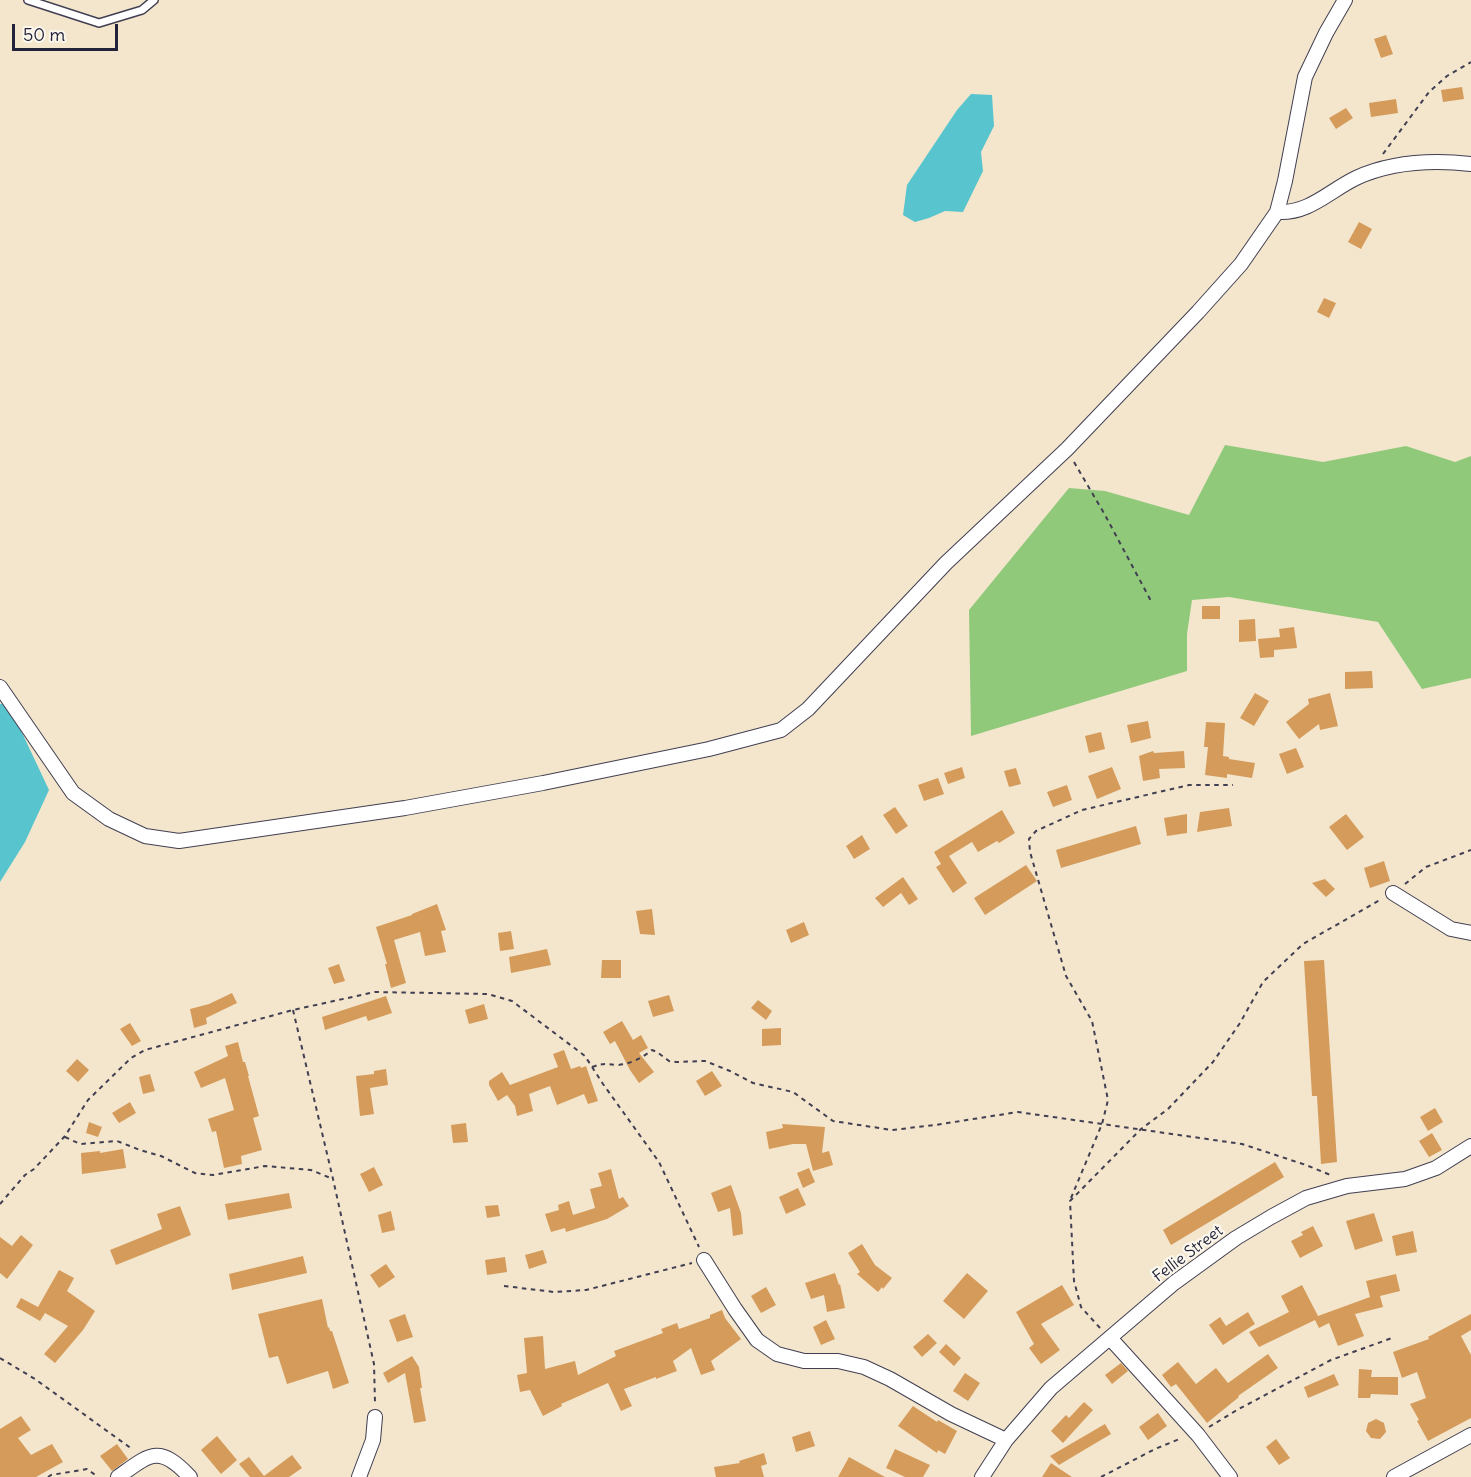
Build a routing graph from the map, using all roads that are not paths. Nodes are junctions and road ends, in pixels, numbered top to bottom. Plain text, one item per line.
1 (28, 0) edge
2 (154, 0) edge
3 (1345, 0) edge
4 (1471, 164) edge
5 (1276, 212) junction
6 (0, 687) edge
7 (1393, 893) road end
8 (1471, 933) edge
9 (1471, 1146) edge
10 (704, 1260) road end
11 (1110, 1338) junction
12 (375, 1417) road end
13 (1471, 1435) edge
14 (1006, 1440) junction
15 (118, 1477) edge
16 (190, 1477) edge
17 (359, 1477) edge
18 (982, 1477) edge
19 (1230, 1477) edge
20 (1394, 1477) edge

1 - 2 lane
3 - 5 street
4 - 5 street
5 - 6 street
7 - 8 street
9 - 11 street, Fellie Street
10 - 14 street
11 - 14 street, Fellie Street
11 - 19 street
12 - 17 street
13 - 20 street
14 - 18 street, Fellie Street
15 - 16 street

